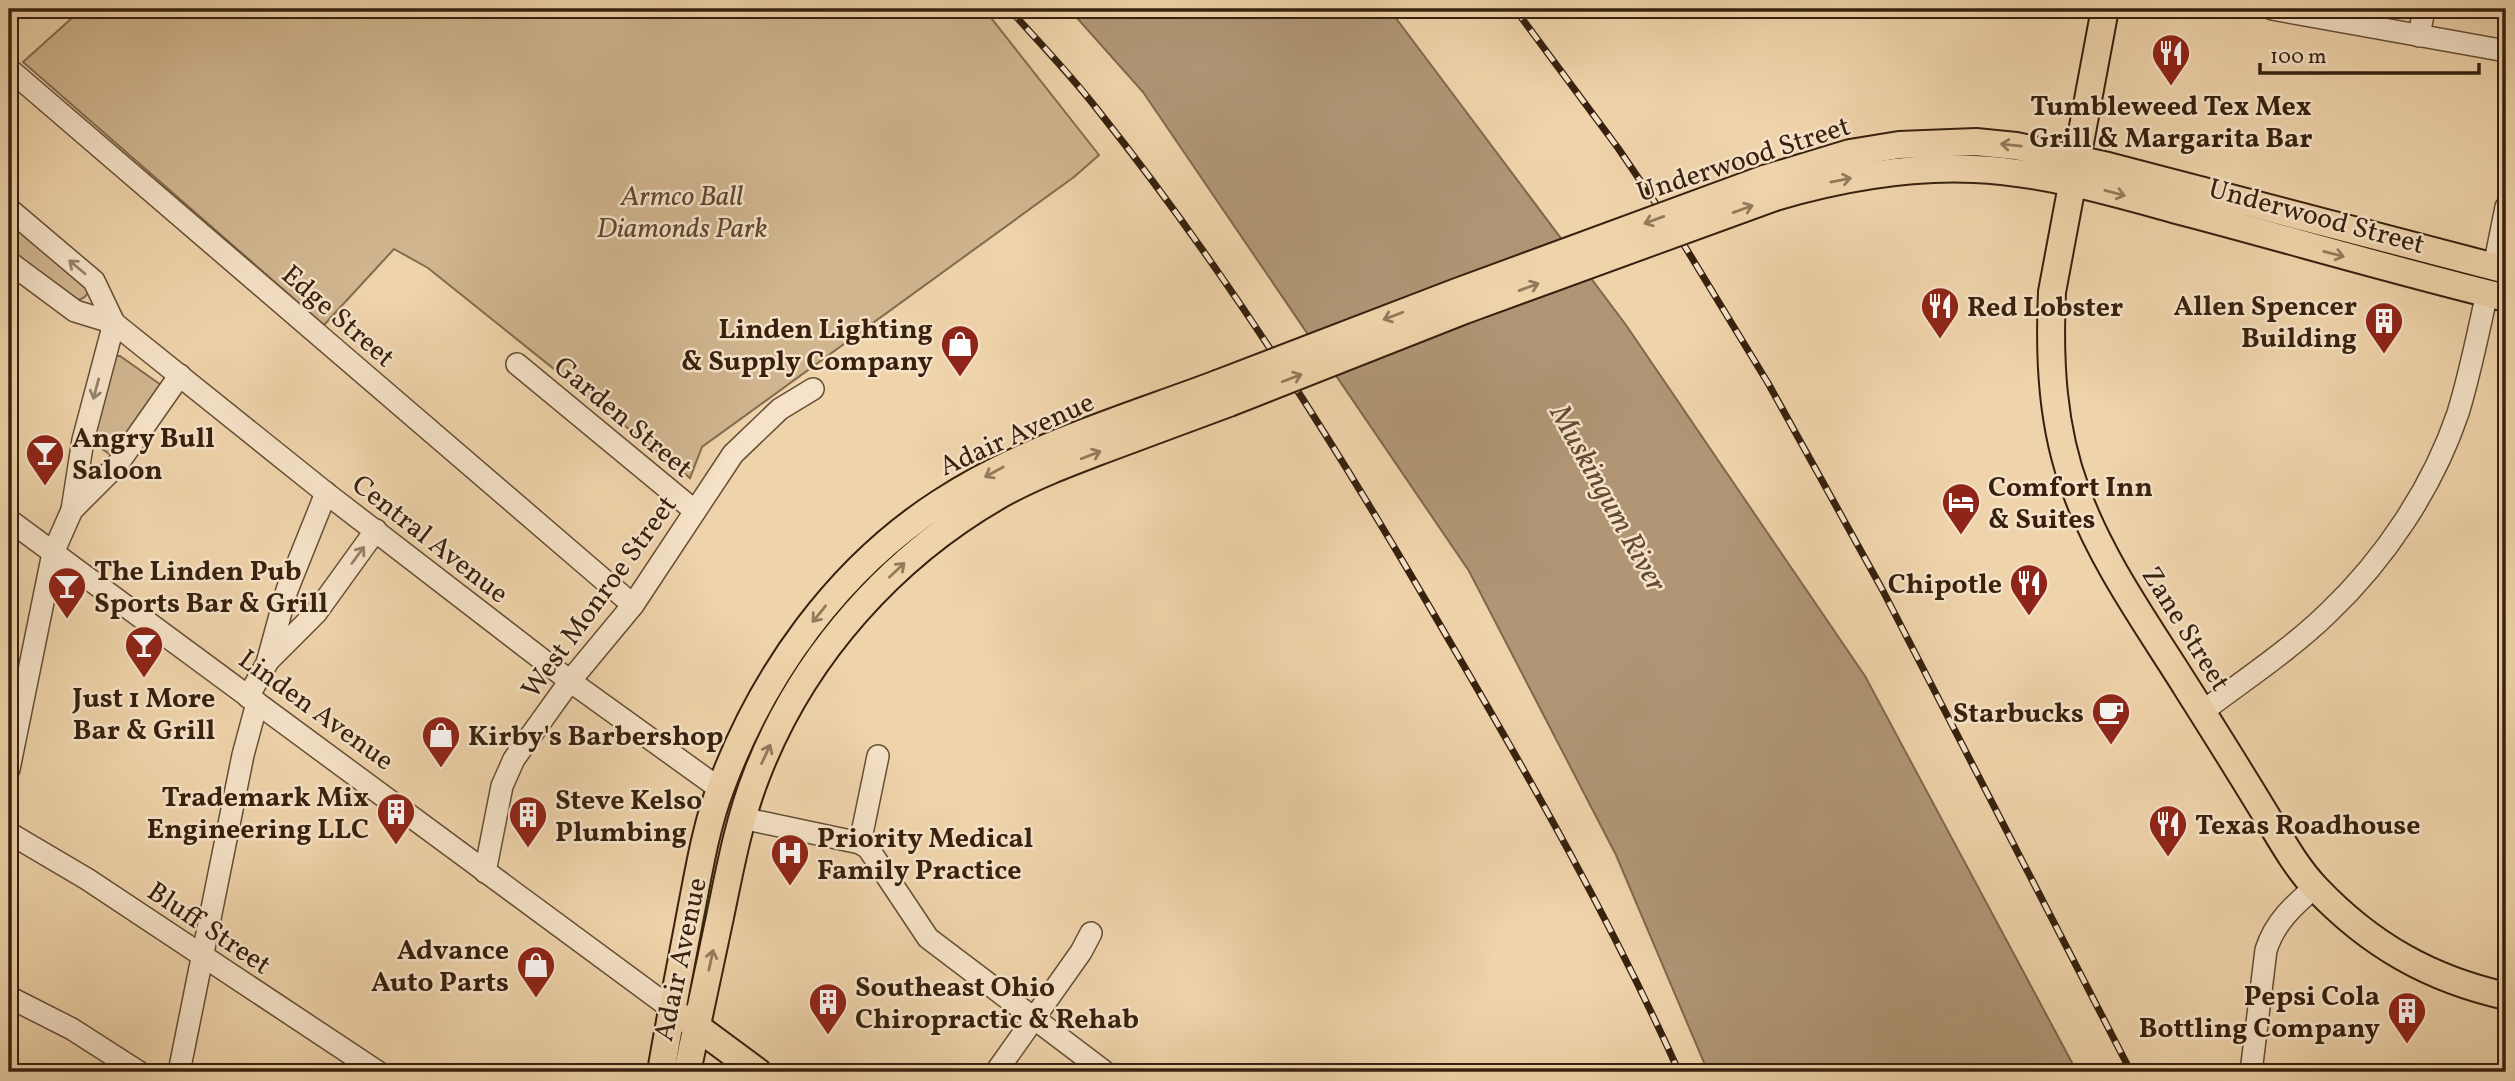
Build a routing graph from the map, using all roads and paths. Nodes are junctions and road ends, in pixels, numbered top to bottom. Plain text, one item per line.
1 (2105, 9) edge
2 (2272, 9) edge
3 (2424, 9) edge
4 (2420, 36) junction
5 (2506, 51) edge
6 (9, 69) edge
7 (2075, 171) junction
8 (2506, 207) edge
9 (9, 209) edge
10 (9, 262) edge
11 (2500, 269) edge
12 (2497, 296) edge
13 (1461, 301) joint
14 (114, 323) junction
15 (517, 364) dead end
16 (180, 375) junction
17 (813, 389) dead end
18 (1223, 393) junction
19 (326, 493) junction
20 (72, 510) junction
21 (695, 511) junction
22 (9, 520) edge
23 (376, 530) junction
24 (53, 553) junction
25 (633, 605) junction
26 (267, 663) junction
27 (570, 681) junction
28 (253, 700) junction
29 (2202, 712) junction
30 (878, 756) dead end
31 (9, 769) edge
32 (720, 789) junction
33 (742, 818) junction
34 (9, 832) edge
35 (860, 843) junction
36 (485, 873) junction
37 (2315, 887) junction
38 (1091, 933) dead end
39 (203, 957) junction
40 (2506, 996) edge
41 (9, 998) edge
42 (672, 1009) junction
43 (1035, 1018) junction
44 (697, 1027) junction
45 (139, 1072) edge
46 (180, 1072) edge
47 (378, 1072) edge
48 (660, 1072) edge
49 (687, 1072) edge
50 (758, 1072) edge
51 (996, 1072) edge
52 (1105, 1072) edge
53 (2251, 1072) edge

1 - 7 main road, Zane Street
2 - 4 street
3 - 4 street
4 - 5 street
6 - 25 street, Edge Street
7 - 11 main road, Underwood Street
7 -> 12 main road, Underwood Street
7 - 13 main road, Underwood Street, bridge
7 - 29 main road, Zane Street
8 - 11 street
14 -> 9 street, Central Avenue
10 - 14 street, Central Avenue
12 - 29 street
13 - 18 main road, Adair Avenue, bridge
14 - 16 street, Central Avenue
14 -> 20 street
15 - 21 street, Garden Street
16 - 19 street, Central Avenue
16 - 20 street
17 - 21 street, West Monroe Street
18 -> 32 main road, Adair Avenue
33 -> 18 main road, Adair Avenue
19 - 23 street, Central Avenue
19 - 26 street
20 - 24 street
21 - 25 street, West Monroe Street
22 - 24 street, Linden Avenue
26 -> 23 street
23 - 27 street, Central Avenue
24 - 28 street, Linden Avenue
24 - 31 street
25 - 27 street, West Monroe Street
26 - 28 street
27 - 32 street, Central Avenue
27 - 36 street, West Monroe Street
28 - 36 street, Linden Avenue
28 - 39 street
29 - 37 main road, Zane Street
30 - 35 street
32 - 42 main road, Adair Avenue
33 - 35 street
44 -> 33 main road, Adair Avenue
34 - 39 street, Bluff Street
35 - 43 street
36 - 42 street, Linden Avenue
37 - 40 main road, Zane Street
37 - 53 street
38 - 43 street
39 - 46 street
39 - 47 street, Bluff Street
41 - 45 street
42 - 44 main road, Linden Avenue
42 - 48 main road, Adair Avenue
43 - 51 street
43 - 52 street
44 - 49 main road, Adair Avenue
44 - 50 main road, Linden Avenue

